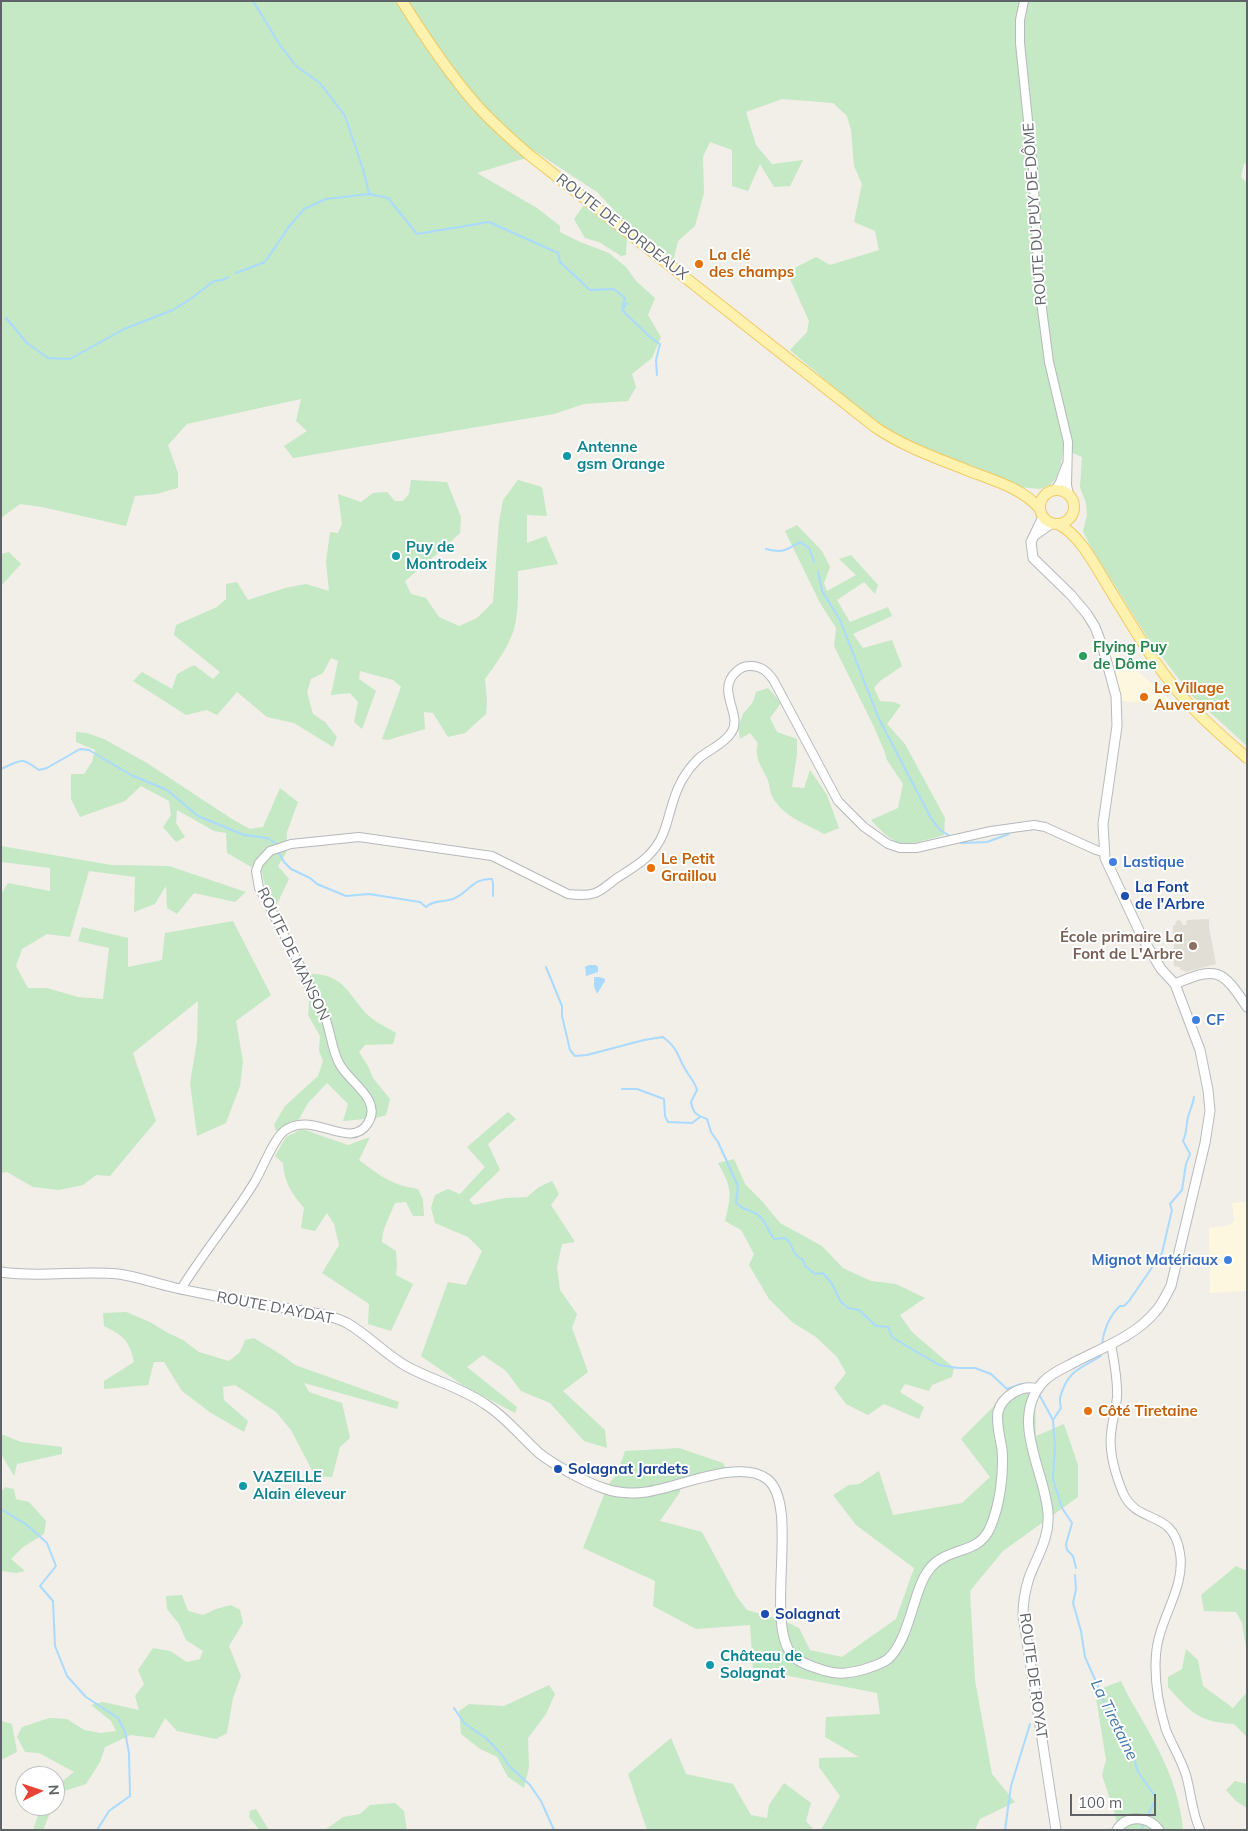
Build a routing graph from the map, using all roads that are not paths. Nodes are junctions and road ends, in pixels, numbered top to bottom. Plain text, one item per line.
1 (402, 1) edge
2 (1024, 1) edge
3 (1069, 457) junction
4 (1008, 487) junction
5 (1051, 492) junction
6 (1069, 495) junction
7 (1072, 514) junction
8 (1048, 518) junction
9 (1084, 548) junction
10 (1247, 758) edge
11 (1104, 852) junction
12 (1175, 984) junction
13 (1247, 1007) edge
14 (1, 1272) edge
15 (181, 1289) junction
16 (1111, 1344) junction
17 (1038, 1389) junction
18 (1056, 1830) edge
19 (1117, 1830) edge
20 (1159, 1830) edge
21 (1200, 1830) edge

1 - 4 main road, ROUTE DE BORDEAUX
2 - 3 street, ROUTE DU PUY DE DÔME
3 - 5 street
3 - 6 street, ROUTE DU PUY DE DÔME
4 - 5 main road, ROUTE DE BORDEAUX
4 - 8 main road, ROUTE DE BORDEAUX
5 - 6 main road
5 - 8 main road
6 - 7 main road
7 - 8 main road
7 - 9 main road, ROUTE DE BORDEAUX
8 - 9 main road, ROUTE DE BORDEAUX
8 - 11 main road
9 - 10 main road, ROUTE DE BORDEAUX
11 - 12 main road
11 - 15 street, ROUTE DE MANSON
12 - 13 main road
12 - 16 main road
14 - 15 main road, ROUTE D'AYDAT
15 - 17 main road, ROUTE D'AYDAT
16 - 17 main road, ROUTE DE ROYAT
16 - 21 street
17 - 18 main road, ROUTE DE ROYAT
19 - 20 main road

